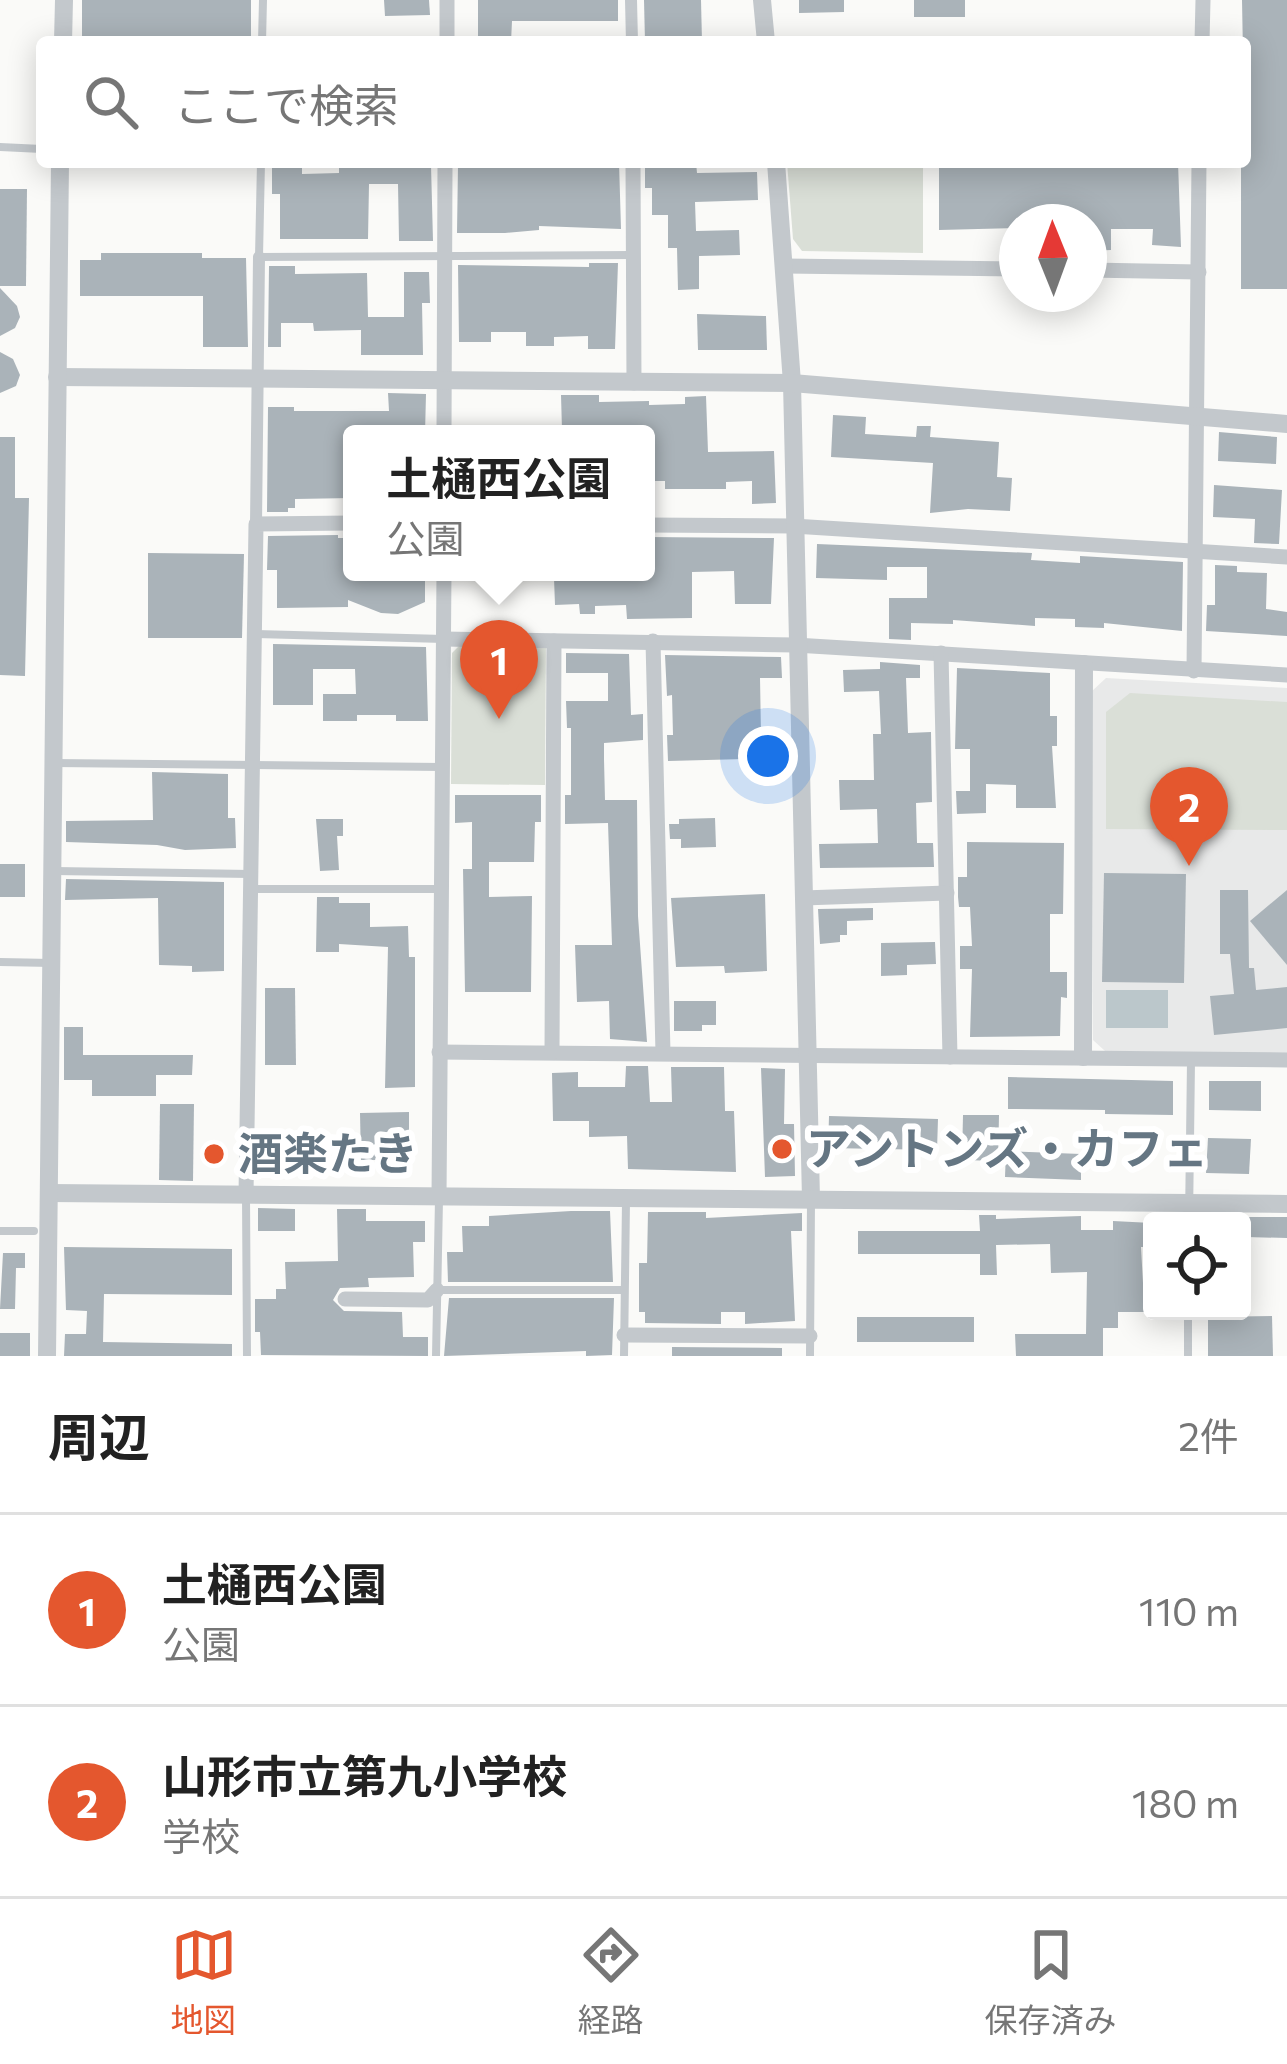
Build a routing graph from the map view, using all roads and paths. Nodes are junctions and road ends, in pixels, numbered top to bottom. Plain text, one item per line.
1 (64, 0) edge
2 (263, 0) edge
3 (447, 0) edge
4 (632, 0) edge
5 (762, 0) edge
6 (1203, 0) edge
7 (63, 36) edge
8 (262, 36) edge
9 (446, 36) edge
10 (632, 36) edge
11 (765, 36) edge
12 (1202, 36) edge
13 (0, 147) edge
14 (36, 148) edge
15 (60, 168) edge
16 (261, 168) edge
17 (446, 168) edge
18 (633, 168) edge
19 (777, 168) edge
20 (1199, 168) edge
21 (633, 255) junction
22 (259, 256) junction
23 (445, 257) junction
24 (785, 266) junction
25 (999, 269) edge
26 (1107, 270) edge
27 (1199, 272) junction
28 (57, 377) junction
29 (256, 380) junction
30 (443, 382) junction
31 (634, 383) junction
32 (791, 383) junction
33 (1198, 416) junction
34 (1287, 424) edge
35 (444, 425) edge
36 (343, 523) edge
37 (256, 524) junction
38 (655, 525) edge
39 (794, 526) junction
40 (1194, 551) junction
41 (1287, 557) edge
42 (444, 581) edge
43 (255, 634) junction
44 (443, 639) junction
45 (554, 641) junction
46 (653, 641) junction
47 (795, 645) junction
48 (941, 653) junction
49 (1084, 664) junction
50 (1194, 671) junction
51 (1287, 675) edge
52 (53, 764) junction
53 (252, 766) junction
54 (442, 766) junction
55 (53, 872) junction
56 (253, 881) junction
57 (441, 890) junction
58 (947, 893) junction
59 (803, 898) junction
60 (0, 962) edge
61 (52, 963) junction
62 (439, 1052) junction
63 (552, 1052) junction
64 (663, 1053) junction
65 (808, 1055) junction
66 (950, 1057) junction
67 (1083, 1058) junction
68 (1191, 1059) junction
69 (1287, 1060) edge
70 (50, 1193) junction
71 (246, 1196) junction
72 (439, 1197) junction
73 (626, 1199) junction
74 (811, 1199) junction
75 (1190, 1200) junction
76 (1287, 1204) edge
77 (1189, 1212) edge
78 (0, 1231) edge
79 (34, 1231) dead end
80 (437, 1290) junction
81 (624, 1290) junction
82 (345, 1299) dead end
83 (1188, 1320) edge
84 (624, 1335) junction
85 (810, 1336) junction
86 (47, 1356) edge
87 (247, 1356) edge
88 (436, 1356) edge
89 (624, 1356) edge
90 (810, 1356) edge
91 (1188, 1356) edge

1 - 7 street
2 - 8 lane
3 - 9 street
4 - 10 street
5 - 11 street
6 - 12 street
13 - 14 lane
15 - 28 street
16 - 22 lane
17 - 23 street
18 - 21 street
19 - 24 street
20 - 27 street
21 - 23 lane
21 - 31 street
22 - 23 lane
22 - 29 street
23 - 30 street
24 - 25 street
24 - 32 street
26 - 27 street
27 - 33 street
28 - 29 street
28 - 52 street
29 - 30 street
29 - 37 street
30 - 31 street
30 - 35 street
31 - 32 street
32 - 33 street
32 - 39 street
33 - 34 street
33 - 40 street
36 - 37 street
37 - 43 street
38 - 39 street
39 - 40 street
39 - 47 street
40 - 41 street
40 - 50 street
42 - 44 street
43 - 44 lane
43 - 53 street
44 - 45 street
44 - 54 street
45 - 46 street
45 - 63 street
46 - 47 street
46 - 64 street
47 - 48 street
47 - 59 street
48 - 49 street
48 - 58 street
49 - 50 street
49 - 67 street
50 - 51 street
52 - 53 lane
52 - 55 street
53 - 54 lane
53 - 56 street
54 - 57 street
55 - 56 lane
55 - 61 street
56 - 57 lane
56 - 71 street
57 - 62 street
58 - 59 street
58 - 66 street
59 - 65 street
60 - 61 lane
61 - 70 street
62 - 63 street
62 - 72 street
63 - 64 street
64 - 65 street
65 - 66 street
65 - 74 street
66 - 67 street
67 - 68 street
68 - 69 street
68 - 75 lane
70 - 71 street
70 - 86 street
71 - 72 street
71 - 87 lane
72 - 73 street
72 - 80 lane
73 - 74 street
73 - 81 lane
74 - 75 street
74 - 85 lane
75 - 76 street
75 - 77 lane
78 - 79 lane
80 - 81 lane
80 - 82 street
80 - 88 lane
81 - 84 lane
83 - 91 lane
84 - 85 street
84 - 89 lane
85 - 90 lane

